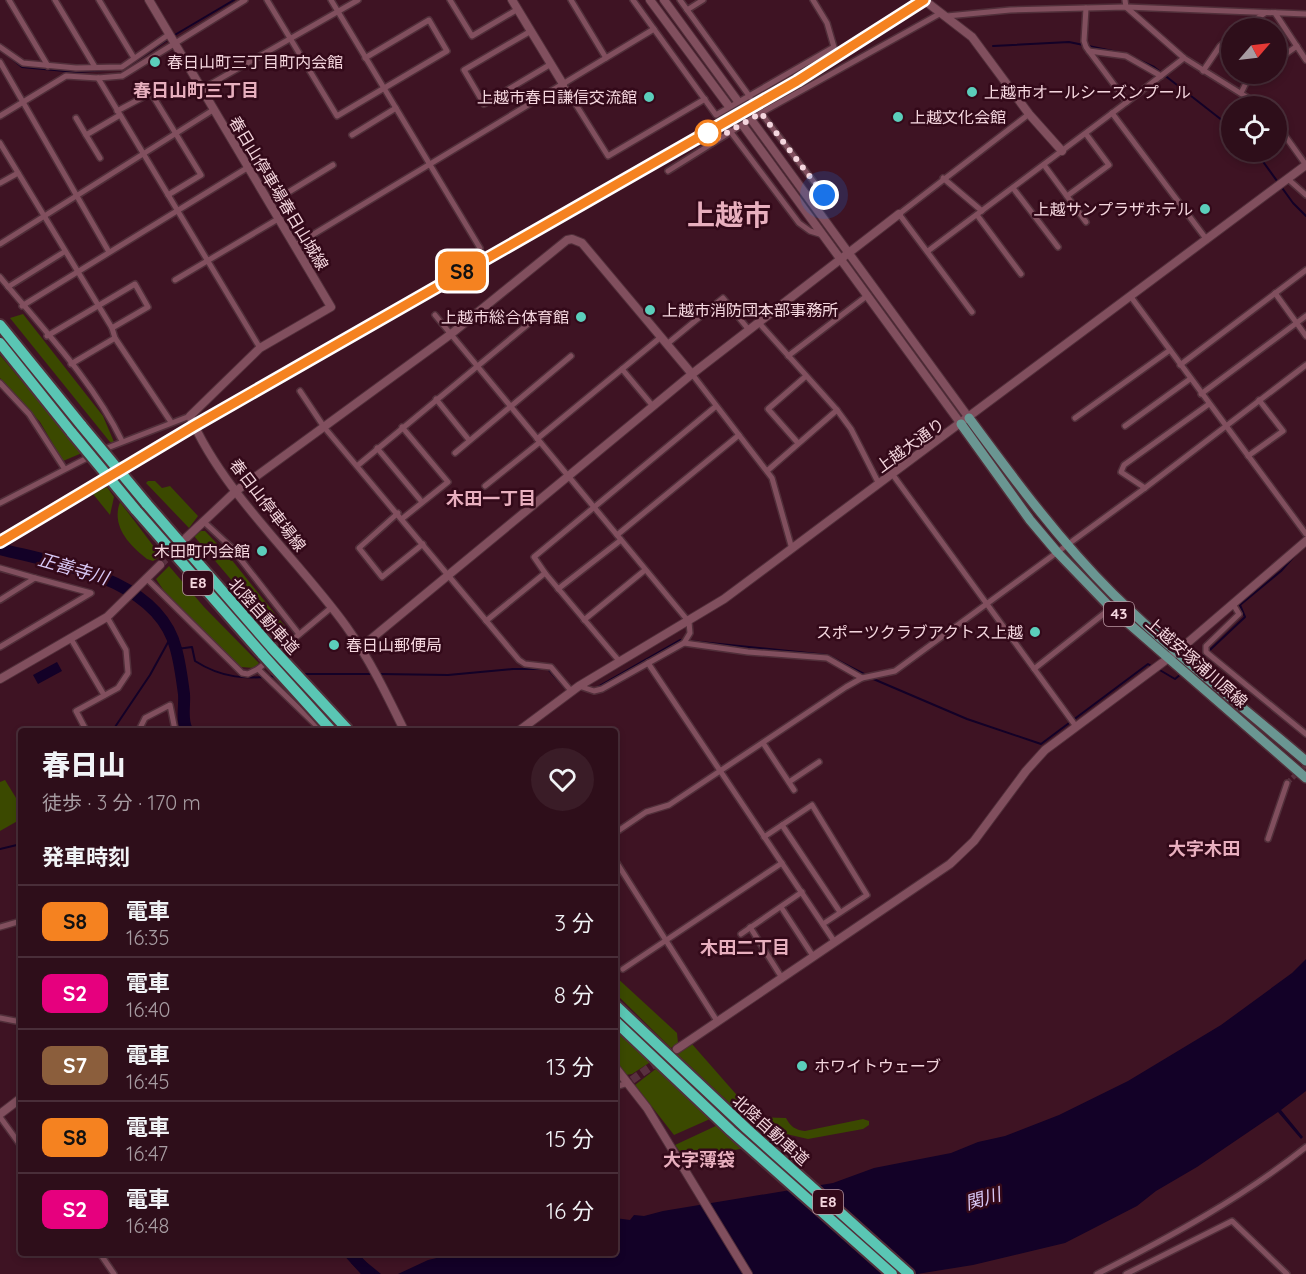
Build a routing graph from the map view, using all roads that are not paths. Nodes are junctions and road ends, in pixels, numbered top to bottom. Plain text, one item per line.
1 (9, 0) edge
2 (55, 0) edge
3 (99, 0) edge
4 (149, 0) edge
5 (245, 0) edge
6 (267, 0) edge
7 (331, 0) edge
8 (358, 0) edge
9 (450, 0) edge
10 (512, 0) edge
11 (571, 0) edge
12 (633, 0) edge
13 (650, 0) edge
14 (664, 0) edge
15 (680, 0) edge
16 (703, 0) edge
17 (813, 0) edge
18 (924, 0) edge
19 (1125, 3) edge
20 (1086, 8) junction
21 (518, 9) junction
22 (687, 10) junction
23 (338, 11) junction
24 (1264, 13) junction
25 (1275, 13) junction
26 (1306, 14) edge
27 (944, 15) junction
28 (1257, 18) edge
29 (654, 28) junction
30 (531, 31) junction
31 (168, 35) junction
32 (290, 39) junction
33 (172, 43) junction
34 (1297, 46) junction
35 (0, 47) edge
36 (1089, 51) junction
37 (1221, 51) edge
38 (1287, 53) edge
39 (134, 58) junction
40 (365, 58) junction
41 (606, 58) junction
42 (1184, 58) junction
43 (1306, 60) edge
44 (0, 62) edge
45 (551, 64) junction
46 (48, 66) junction
47 (95, 67) junction
48 (1203, 70) junction
49 (1161, 76) junction
50 (98, 78) junction
51 (563, 84) junction
52 (1246, 84) edge
53 (202, 89) junction
54 (384, 89) junction
55 (1241, 93) junction
56 (1246, 96) edge
57 (750, 97) junction
58 (705, 99) junction
59 (737, 100) tunnel mouth
60 (24, 102) junction
61 (1127, 102) junction
62 (728, 105) tunnel mouth
63 (396, 108) junction
64 (213, 110) junction
65 (119, 113) junction
66 (761, 113) junction
67 (1112, 113) junction
68 (1029, 114) junction
69 (0, 116) edge
70 (76, 118) dead end
71 (753, 122) tunnel mouth
72 (744, 127) tunnel mouth
73 (730, 131) junction
74 (176, 134) junction
75 (1086, 134) junction
76 (86, 135) junction
77 (352, 135) dead end
78 (1287, 138) edge
79 (0, 143) edge
80 (1062, 151) junction
81 (143, 154) junction
82 (100, 158) dead end
83 (429, 164) junction
84 (333, 165) dead end
85 (1044, 165) junction
86 (1306, 165) edge
87 (247, 168) junction
88 (668, 171) dead end
89 (18, 173) junction
90 (943, 178) junction
91 (1288, 179) junction
92 (0, 183) edge
93 (1013, 188) junction
94 (76, 194) junction
95 (168, 195) junction
96 (1306, 195) edge
97 (1067, 196) junction
98 (269, 204) junction
99 (177, 210) junction
100 (817, 211) junction
101 (980, 213) junction
102 (899, 214) junction
103 (43, 216) junction
104 (278, 219) junction
105 (1086, 222) dead end
106 (823, 235) junction
107 (1207, 240) junction
108 (0, 244) edge
109 (294, 246) junction
110 (1058, 247) dead end
111 (480, 248) dead end
112 (928, 251) junction
113 (64, 252) junction
114 (109, 252) junction
115 (843, 256) junction
116 (206, 261) junction
117 (1306, 270) edge
118 (75, 272) junction
119 (1022, 274) dead end
120 (0, 278) edge
121 (174, 280) dead end
122 (8, 287) junction
123 (1275, 293) junction
124 (868, 296) junction
125 (1131, 297) junction
126 (97, 305) junction
127 (22, 306) junction
128 (972, 312) dead end
129 (435, 315) dead end
130 (538, 316) dead end
131 (1306, 316) edge
132 (759, 323) junction
133 (1296, 323) junction
134 (0, 324) edge
135 (112, 328) junction
136 (748, 330) junction
137 (451, 334) junction
138 (47, 336) junction
139 (1306, 336) edge
140 (115, 338) junction
141 (664, 341) junction
142 (0, 343) edge
143 (260, 348) junction
144 (1170, 350) junction
145 (571, 356) dead end
146 (788, 356) junction
147 (70, 364) junction
148 (1180, 364) junction
149 (1306, 365) edge
150 (476, 366) junction
151 (622, 369) junction
152 (692, 374) junction
153 (806, 376) junction
154 (1190, 379) junction
155 (0, 383) edge
156 (300, 391) dead end
157 (1202, 394) junction
158 (436, 399) junction
159 (1259, 400) junction
160 (1209, 404) junction
161 (652, 405) junction
162 (510, 407) junction
163 (715, 407) junction
164 (837, 410) junction
165 (190, 416) junction
166 (1075, 418) dead end
167 (965, 421) junction
168 (171, 422) junction
169 (1225, 425) junction
170 (1125, 426) dead end
171 (324, 427) junction
172 (402, 427) junction
173 (739, 435) junction
174 (469, 440) junction
175 (538, 440) junction
176 (122, 441) junction
177 (798, 443) junction
178 (377, 448) junction
179 (455, 453) dead end
180 (1248, 456) junction
181 (357, 466) junction
182 (64, 468) junction
183 (767, 471) junction
184 (567, 475) junction
185 (893, 475) junction
186 (879, 484) junction
187 (485, 486) dead end
188 (1145, 488) junction
189 (236, 491) junction
190 (422, 502) junction
191 (0, 503) edge
192 (594, 508) junction
193 (400, 516) junction
194 (203, 521) junction
195 (1306, 534) edge
196 (619, 537) junction
197 (186, 538) dead end
198 (1306, 541) edge
199 (423, 544) junction
200 (1067, 545) junction
201 (792, 549) junction
202 (1056, 552) junction
203 (160, 565) tunnel mouth
204 (0, 568) edge
205 (645, 570) junction
206 (545, 573) junction
207 (448, 575) junction
208 (35, 578) junction
209 (146, 578) junction
210 (558, 589) junction
211 (0, 600) edge
212 (986, 603) junction
213 (1233, 604) junction
214 (332, 607) junction
215 (1111, 608) junction
216 (106, 617) junction
217 (584, 620) junction
218 (486, 621) junction
219 (689, 622) junction
220 (299, 634) junction
221 (71, 639) junction
222 (684, 643) junction
223 (0, 647) edge
224 (360, 648) junction
225 (1174, 654) junction
226 (620, 663) junction
227 (648, 663) junction
228 (258, 669) junction
229 (1034, 669) junction
230 (1, 675) edge
231 (862, 678) junction
232 (579, 686) junction
233 (572, 692) junction
234 (104, 695) junction
235 (1075, 725) junction
236 (85, 728) edge
237 (140, 728) edge
238 (175, 728) edge
239 (319, 728) edge
240 (329, 728) edge
241 (346, 728) edge
242 (403, 728) edge
243 (525, 728) edge
244 (1306, 734) edge
245 (763, 743) junction
246 (1306, 761) edge
247 (819, 762) dead end
248 (721, 772) junction
249 (1306, 777) edge
250 (789, 782) junction
251 (1287, 783) tunnel mouth
252 (794, 790) dead end
253 (782, 825) junction
254 (618, 831) edge
255 (764, 837) junction
256 (1268, 839) dead end
257 (782, 863) junction
258 (618, 865) edge
259 (802, 892) junction
260 (781, 907) junction
261 (840, 912) junction
262 (18, 922) edge
263 (823, 924) junction
264 (0, 927) edge
265 (750, 927) junction
266 (741, 934) dead end
267 (666, 941) junction
268 (834, 941) junction
269 (813, 956) junction
270 (622, 969) dead end
271 (782, 978) junction
272 (618, 1008) edge
273 (0, 1018) edge
274 (18, 1021) edge
275 (717, 1022) junction
276 (618, 1024) edge
277 (676, 1049) dead end
278 (618, 1070) edge
279 (630, 1081) junction
280 (618, 1086) edge
281 (18, 1100) edge
282 (0, 1115) edge
283 (18, 1142) edge
284 (1306, 1147) edge
285 (102, 1256) edge
286 (114, 1274) edge
287 (748, 1274) edge
288 (892, 1274) edge
289 (909, 1274) edge
290 (1097, 1274) edge
291 (1126, 1274) edge
292 (1287, 1274) edge

1 - 46 street
2 - 47 street
3 - 39 street
4 - 31 street, 春日山停車場春日山城線
5 - 33 street
6 - 32 street
7 - 23 street
8 - 23 street
9 - 21 street
10 - 21 street
11 - 41 street
12 - 29 street
13 - 62 street
14 - 59 street
15 - 22 street
16 - 22 street
17 - 57 street
18 - 27 street
19 - 20 street
19 - 24 street
19 - 42 street
20 - 27 street
20 - 36 street
21 - 30 street
22 - 57 street
23 - 32 street
23 - 40 street
24 - 25 street
24 - 28 street
25 - 26 street
25 - 34 street
27 - 66 street
27 - 68 street
29 - 41 street
29 - 58 street
30 - 45 street
30 - 45 street
31 - 33 street, 春日山停車場春日山城線
31 - 39 street
32 - 53 street
32 - 54 street
33 - 50 street
33 - 53 street, 春日山停車場春日山城線
34 - 38 street
34 - 43 street
35 - 46 street
36 - 49 street
36 - 61 street
37 - 48 street
39 - 47 street
40 - 54 street
40 - 54 street
41 - 51 street
42 - 48 street
42 - 49 street
44 - 60 street
45 - 51 street
46 - 47 street
48 - 55 street
49 - 61 street
50 - 60 street
50 - 65 street
51 - 58 street
51 - 83 street
52 - 55 street
53 - 64 street, 春日山停車場春日山城線
54 - 63 street
55 - 56 street
57 - 58 street
60 - 69 street
60 - 94 street
61 - 67 street
63 - 77 street
63 - 83 street
64 - 74 street
64 - 87 street, 春日山停車場春日山城線
65 - 74 street
65 - 76 street
65 - 81 street
66 - 73 street
66 - 100 street
67 - 75 street
67 - 107 street
68 - 80 street
68 - 90 street
70 - 76 street
71 - 100 street
72 - 106 street
73 - 88 street
73 - 106 street
74 - 81 street
74 - 95 street
75 - 80 street
75 - 97 street
76 - 82 street
78 - 86 street
79 - 89 street
80 - 85 street
81 - 94 street
81 - 95 street
83 - 109 street
83 - 111 street
84 - 98 street
85 - 93 street
85 - 97 street
86 - 91 street, 上越大通り
87 - 98 street, 春日山停車場春日山城線
87 - 99 street
89 - 92 street
89 - 103 street
90 - 101 street
90 - 102 street
91 - 96 street
91 - 107 street, 上越大通り
93 - 101 street
93 - 110 street
94 - 103 street
94 - 114 street
95 - 99 street
97 - 105 street
98 - 104 street, 春日山停車場春日山城線
99 - 114 street
99 - 116 street
100 - 115 street
101 - 112 street
101 - 119 street
102 - 112 street
102 - 115 street
103 - 108 street
103 - 113 street
104 - 109 street, 春日山停車場春日山城線
104 - 116 street
106 - 115 street
107 - 125 street, 上越大通り
109 - 143 street, 春日山停車場春日山城線
112 - 128 street
113 - 118 street
113 - 122 street
114 - 118 street
115 - 124 street
115 - 132 street
115 - 167 street
116 - 121 street
116 - 143 street
117 - 123 street
118 - 126 street
118 - 127 street
120 - 122 street
122 - 127 street
123 - 133 street
123 - 148 street
124 - 146 street
124 - 167 street
125 - 144 street
125 - 167 street, 上越大通り
126 - 135 street
126 - 135 street
126 - 138 street
127 - 138 street
129 - 137 street
130 - 150 street
131 - 133 street
132 - 136 street
132 - 146 street
133 - 139 street
133 - 157 street
134 - 241 highway, 北陸自動車道 / E8, bridge
135 - 140 street
136 - 141 street
136 - 152 street
137 - 141 street
137 - 150 street
137 - 171 street
138 - 147 street
140 - 147 street
140 - 168 street
141 - 151 street
141 - 152 street
142 - 240 highway, 北陸自動車道 / E8, bridge
143 - 165 street
144 - 148 street
144 - 166 street
145 - 162 street
146 - 153 street
147 - 176 street
148 - 154 street
149 - 159 street
150 - 158 street
150 - 162 street
151 - 161 street
151 - 175 street
152 - 161 street
152 - 163 street
153 - 164 street
153 - 177 street
154 - 157 street
154 - 170 street
155 - 182 street
156 - 171 street
157 - 160 street
158 - 172 street
158 - 174 street
159 - 169 street
159 - 180 street
160 - 169 street
160 - 188 street
161 - 184 street
162 - 174 street
162 - 175 street
163 - 173 street
163 - 192 street
164 - 177 street
164 - 186 street
165 - 168 street
165 - 189 street, 春日山停車場線
167 - 185 street, 上越大通り
167 - 200 main road, 上越安塚浦川原線 / 43
167 - 202 main road, 上越安塚浦川原線 / 43
168 - 176 street
169 - 180 street
169 - 188 street
171 - 181 street
171 - 189 street
172 - 178 street
172 - 190 street
173 - 183 street
173 - 196 street
174 - 179 street
175 - 184 street
175 - 187 street
176 - 182 street
177 - 183 street
178 - 181 street
178 - 190 street
180 - 195 street
181 - 193 street
182 - 191 street
183 - 201 street
184 - 192 street
184 - 207 street
185 - 186 street, 上越大通り
185 - 212 street
186 - 201 street, 上越大通り
188 - 200 street
189 - 194 street
189 - 214 street, 春日山停車場線
190 - 193 street
192 - 196 street
192 - 206 street
193 - 199 street
193 - 199 street
194 - 197 street
194 - 220 street
196 - 205 street
196 - 210 street
198 - 213 street
199 - 207 street
200 - 202 street
200 - 225 main road, 上越安塚浦川原線 / 43
201 - 219 street, 上越大通り
202 - 212 street
202 - 215 main road, 上越安塚浦川原線 / 43
203 - 209 street
204 - 208 street
205 - 217 street
205 - 219 street
206 - 210 street
206 - 218 street
207 - 218 street
207 - 224 street
208 - 211 street
208 - 223 street
209 - 216 street
209 - 228 street
210 - 217 street
212 - 229 street
212 - 231 street
213 - 225 street
213 - 244 street
214 - 220 street
214 - 224 street, 春日山停車場線
215 - 225 main road, 上越安塚浦川原線 / 43
215 - 229 street
216 - 221 street
216 - 234 street
217 - 226 street
218 - 233 street
219 - 222 street
219 - 226 street, 上越大通り
220 - 228 street
221 - 230 street
221 - 234 street
222 - 227 street
222 - 231 street
224 - 242 street, 春日山停車場線
225 - 235 street
225 - 246 main road, 上越安塚浦川原線 / 43
225 - 249 main road, 上越安塚浦川原線 / 43
226 - 232 street, 上越大通り
227 - 232 street
227 - 248 street
228 - 239 street
229 - 235 street
231 - 245 street
232 - 233 street, 上越大通り
233 - 243 street, 上越大通り
234 - 236 street
235 - 268 street
237 - 238 street
245 - 248 street
245 - 250 street
247 - 250 street
248 - 254 street
248 - 255 street
250 - 252 street
251 - 256 street
253 - 255 street
253 - 261 street
253 - 261 street
255 - 257 street
257 - 259 street
257 - 267 street
258 - 267 street
259 - 260 street
259 - 263 street
260 - 265 street
260 - 269 street
261 - 263 street
262 - 264 street
263 - 268 street
265 - 266 street
265 - 271 street
267 - 270 street
267 - 275 street
268 - 269 street
269 - 271 street
271 - 275 street
272 - 289 highway, 北陸自動車道 / E8
273 - 274 street
275 - 277 street
276 - 288 highway, 北陸自動車道 / E8
278 - 279 street
279 - 280 street
279 - 287 street
281 - 282 street
282 - 283 street
284 - 290 street
285 - 286 street
291 - 292 street

